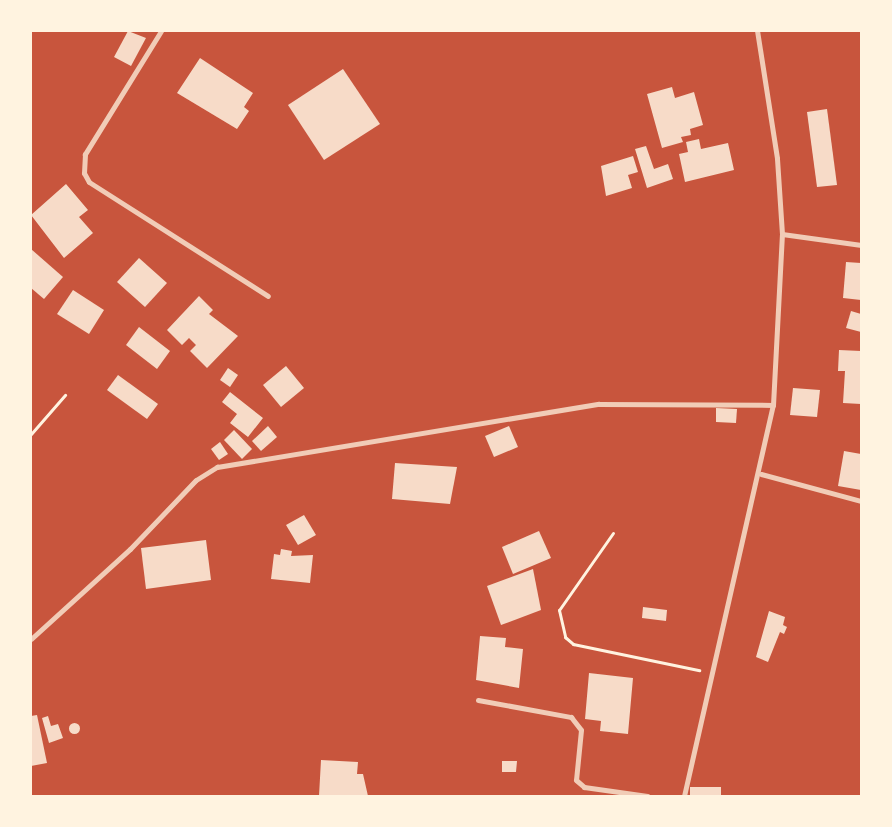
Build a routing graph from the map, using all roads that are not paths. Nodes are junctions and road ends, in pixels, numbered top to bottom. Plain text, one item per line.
1 (161, 31) edge
2 (757, 31) edge
3 (782, 234) junction
4 (861, 245) edge
5 (268, 296) dead end
6 (773, 405) junction
7 (761, 474) junction
8 (861, 501) edge
9 (31, 639) edge
10 (478, 700) dead end
11 (646, 796) edge
12 (684, 796) edge

1 - 5 street
2 - 3 street
3 - 4 street
3 - 6 street
6 - 7 street
6 - 9 street
7 - 8 street
7 - 12 street
10 - 11 street

